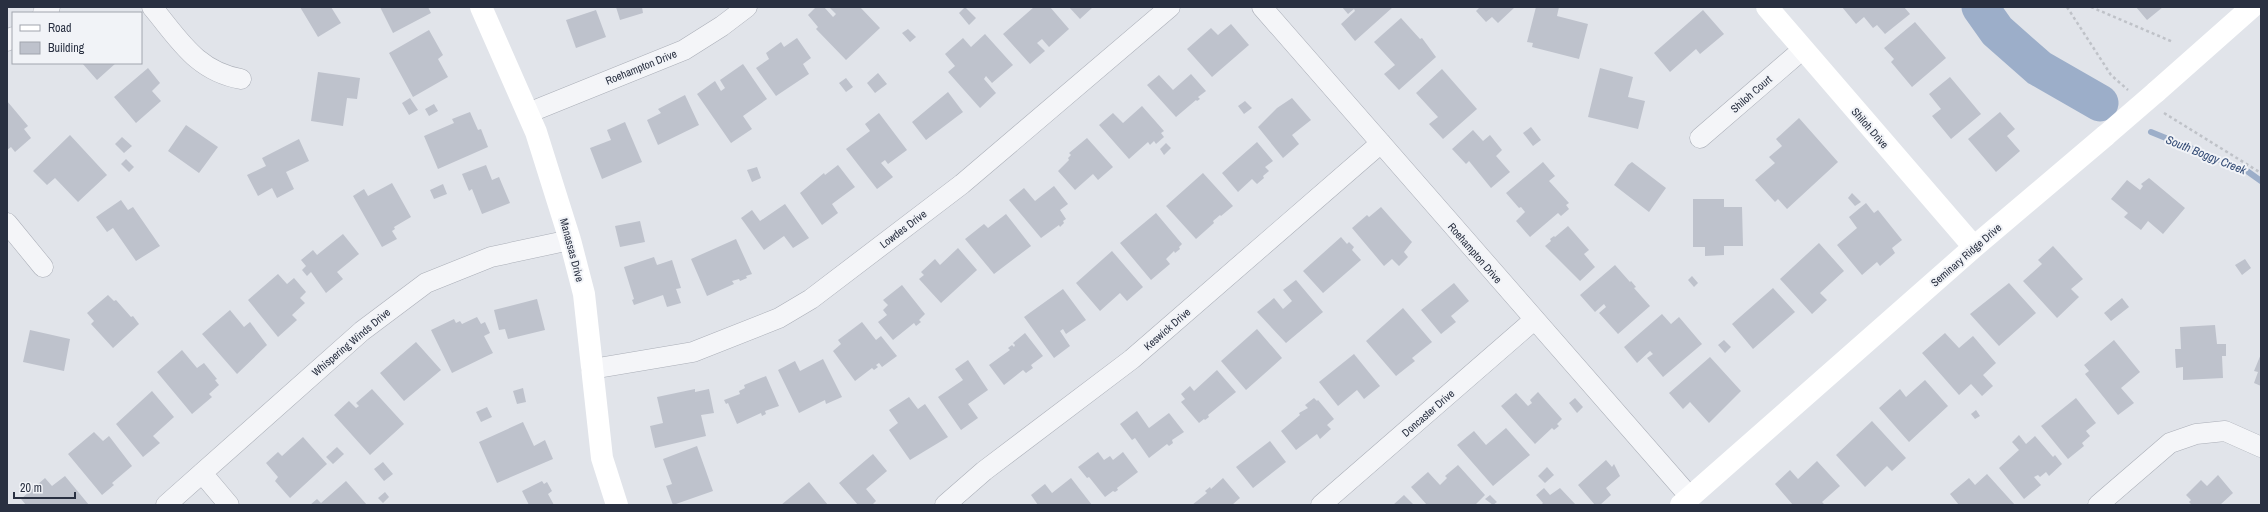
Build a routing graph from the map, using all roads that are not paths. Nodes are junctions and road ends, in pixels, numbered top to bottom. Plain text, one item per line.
1 (152, 7) edge
2 (481, 7) edge
3 (747, 7) edge
4 (1170, 7) edge
5 (1262, 7) edge
6 (1767, 7) edge
7 (2252, 7) edge
8 (1802, 50) junction
9 (241, 79) dead end
10 (528, 113) junction
11 (1700, 138) dead end
12 (1381, 143) junction
13 (7, 222) edge
14 (570, 240) junction
15 (1974, 248) junction
16 (43, 267) dead end
17 (1534, 320) junction
18 (592, 369) junction
19 (2261, 447) edge
20 (202, 473) junction
21 (1686, 501) edge
22 (166, 505) edge
23 (229, 505) edge
24 (618, 505) edge
25 (945, 505) edge
26 (1321, 505) edge
27 (2098, 505) edge

1 - 9 street
2 - 10 street, Manassas Drive
3 - 10 street, Roehampton Drive
4 - 18 street, Lowdes Drive
5 - 12 street, Roehampton Drive
6 - 8 street, Shiloh Drive
7 - 15 street, Seminary Ridge Drive, bridge
8 - 11 street, Shiloh Court
8 - 15 street, Shiloh Drive
10 - 14 street, Manassas Drive
12 - 17 street, Roehampton Drive
12 - 25 street, Keswick Drive
13 - 16 street
14 - 18 street, Manassas Drive
14 - 20 street, Whispering Winds Drive
15 - 21 street, Seminary Ridge Drive
17 - 21 street, Roehampton Drive
17 - 26 street, Doncaster Drive
18 - 24 street, Manassas Drive
19 - 27 street
20 - 22 street, Whispering Winds Drive
20 - 23 street

